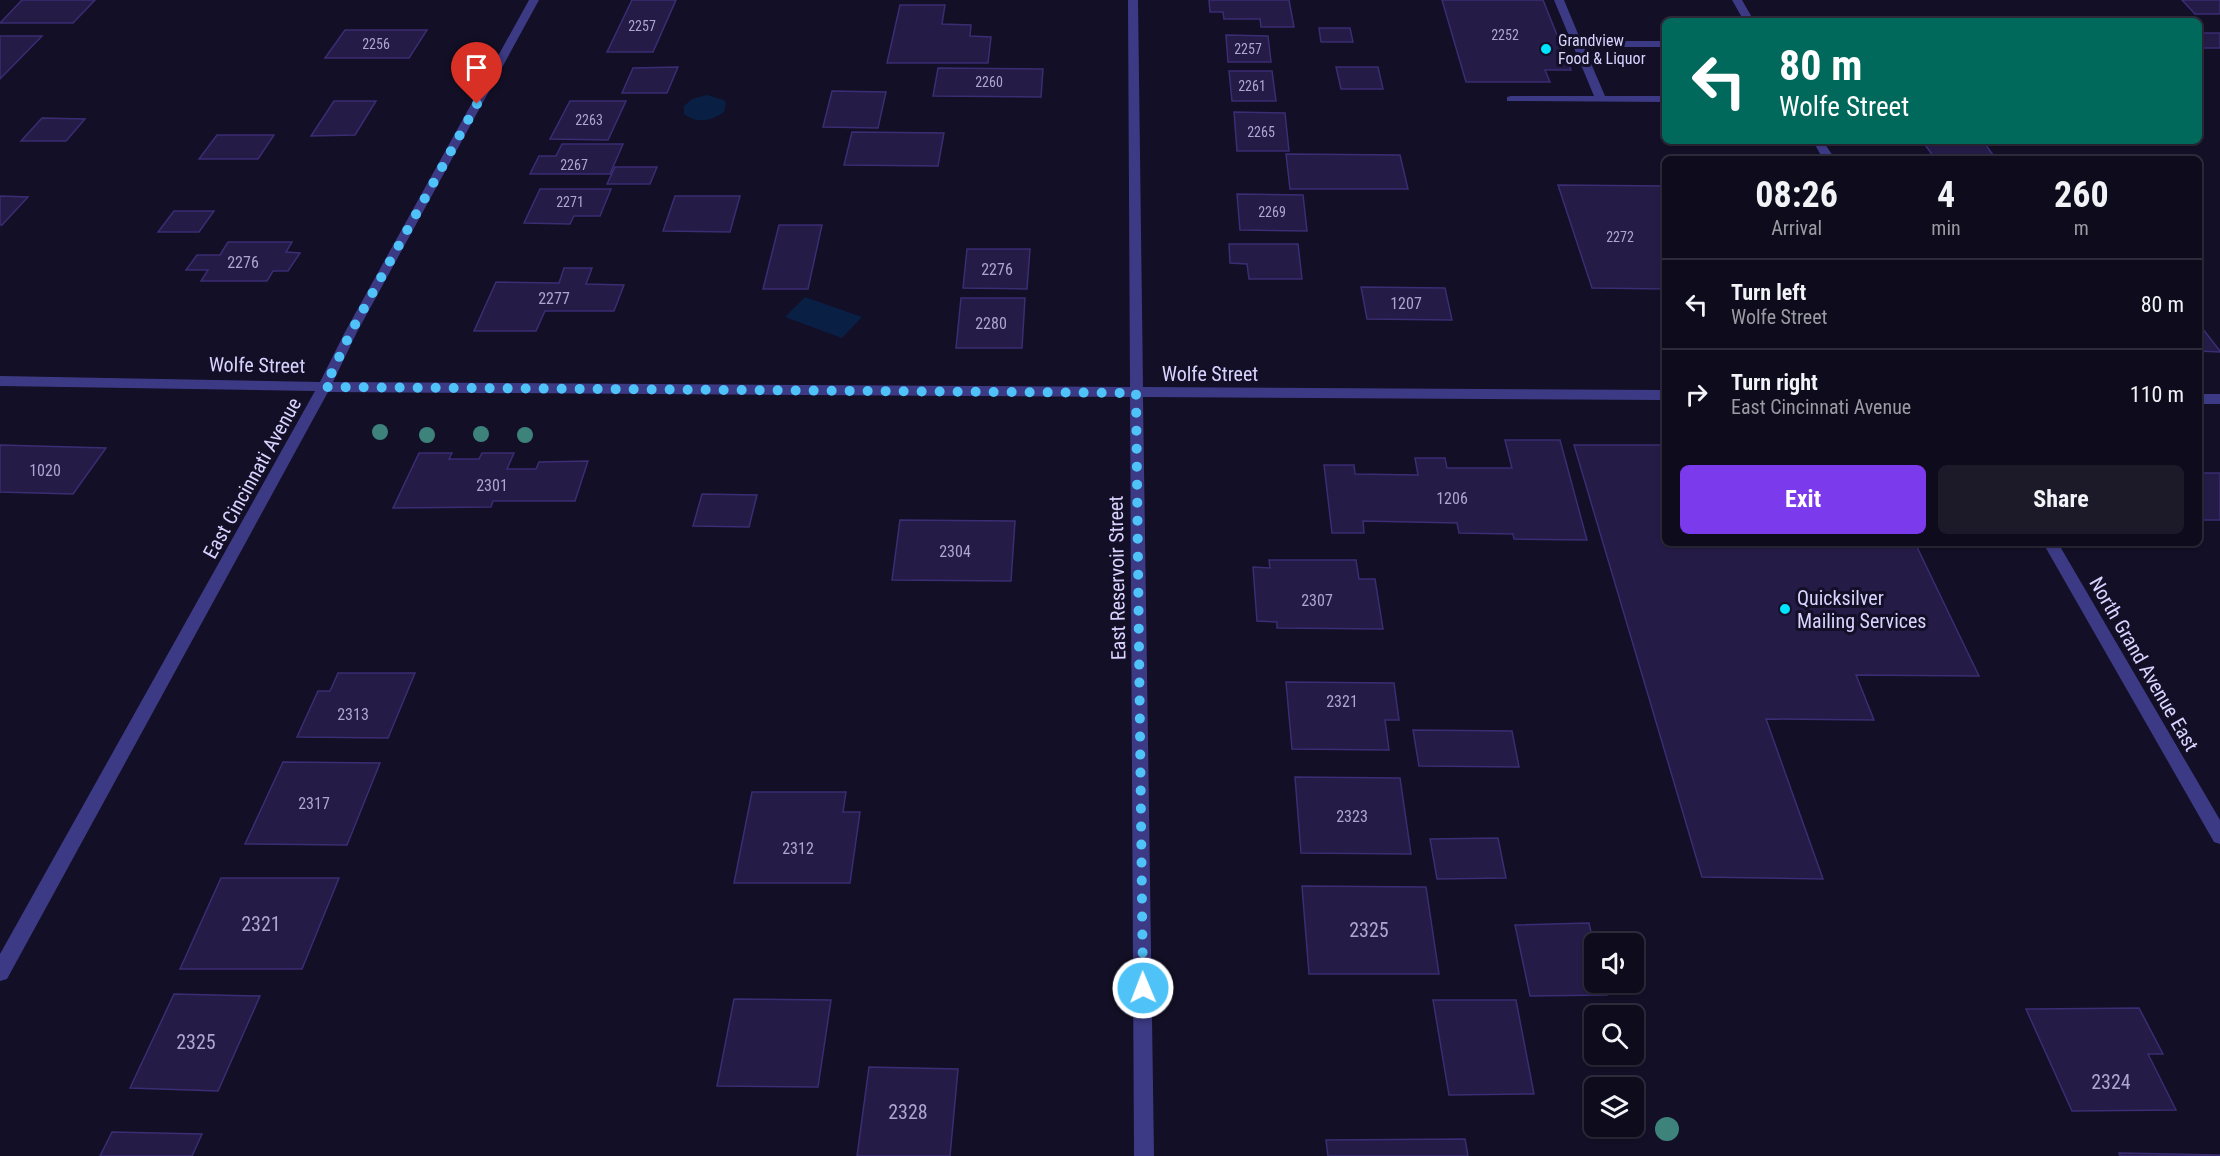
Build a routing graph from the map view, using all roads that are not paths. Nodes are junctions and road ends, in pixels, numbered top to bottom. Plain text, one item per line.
1 (534, 0) edge
2 (1133, 0) edge
3 (1559, 0) edge
4 (1737, 0) edge
5 (1747, 18) edge
6 (1578, 44) junction
7 (1662, 44) edge
8 (1511, 99) dead end
9 (1601, 99) junction
10 (1662, 99) edge
11 (0, 381) edge
12 (325, 387) junction
13 (1136, 393) junction
14 (1662, 395) edge
15 (2202, 399) edge
16 (2220, 399) edge
17 (2052, 546) edge
18 (2220, 836) edge
19 (0, 972) edge
20 (1144, 1156) edge

1 - 12 street, East Cincinnati Avenue
2 - 13 street, East Reservoir Street
3 - 6 street
4 - 5 street
6 - 7 street
6 - 9 street
8 - 9 street
9 - 10 street
11 - 12 street, Wolfe Street
12 - 13 street, Wolfe Street
12 - 19 street, East Cincinnati Avenue
13 - 14 street, Wolfe Street
13 - 20 street, East Reservoir Street
15 - 16 street
17 - 18 street, North Grand Avenue East

